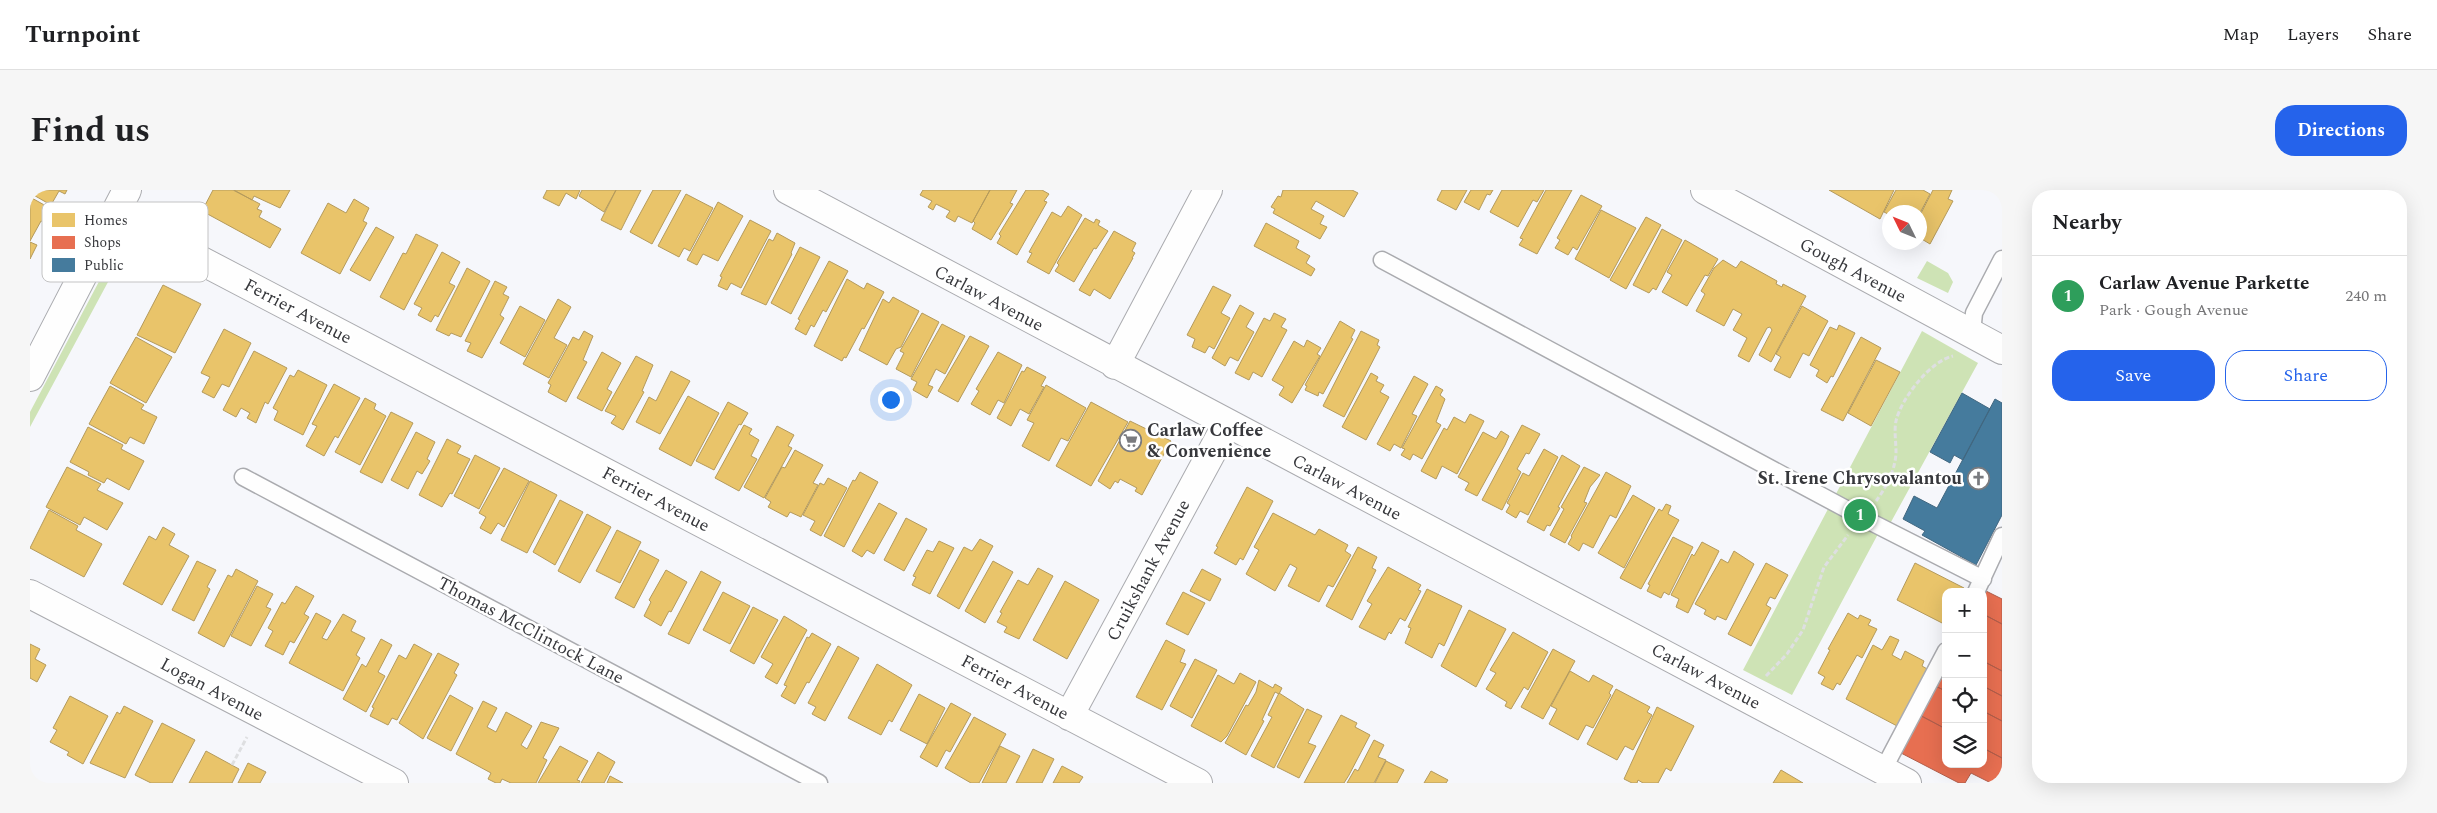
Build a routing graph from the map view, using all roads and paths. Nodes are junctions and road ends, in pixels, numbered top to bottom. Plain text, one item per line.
1 (127, 190) edge
2 (788, 190) edge
3 (1208, 190) edge
4 (1705, 190) edge
5 (121, 202) edge
6 (1382, 260) dead end
7 (2002, 260) edge
8 (208, 264) edge
9 (79, 282) edge
10 (1972, 333) junction
11 (2002, 350) edge
12 (1115, 365) junction
13 (30, 377) edge
14 (1227, 424) junction
15 (243, 477) dead end
16 (2002, 536) edge
17 (1980, 585) edge
18 (30, 594) edge
19 (1942, 659) edge
20 (1069, 716) junction
21 (250, 732) dead end
22 (232, 765) dead end
23 (1883, 770) junction
24 (394, 783) edge
25 (819, 783) edge
26 (1198, 783) edge
27 (1907, 783) edge

1 - 5 street
2 - 12 street, Carlaw Avenue
3 - 12 street
4 - 10 street, Gough Avenue
6 - 17 lane
7 - 10 lane
8 - 20 street, Ferrier Avenue
9 - 13 street
10 - 11 street, Gough Avenue
12 - 14 street, Carlaw Avenue
14 - 20 street, Cruikshank Avenue
14 - 23 street, Carlaw Avenue
15 - 25 lane, Thomas McClintock Lane
16 - 17 lane
18 - 24 street, Logan Avenue
19 - 23 lane
20 - 26 street, Ferrier Avenue
21 - 22 path
23 - 27 street, Carlaw Avenue

